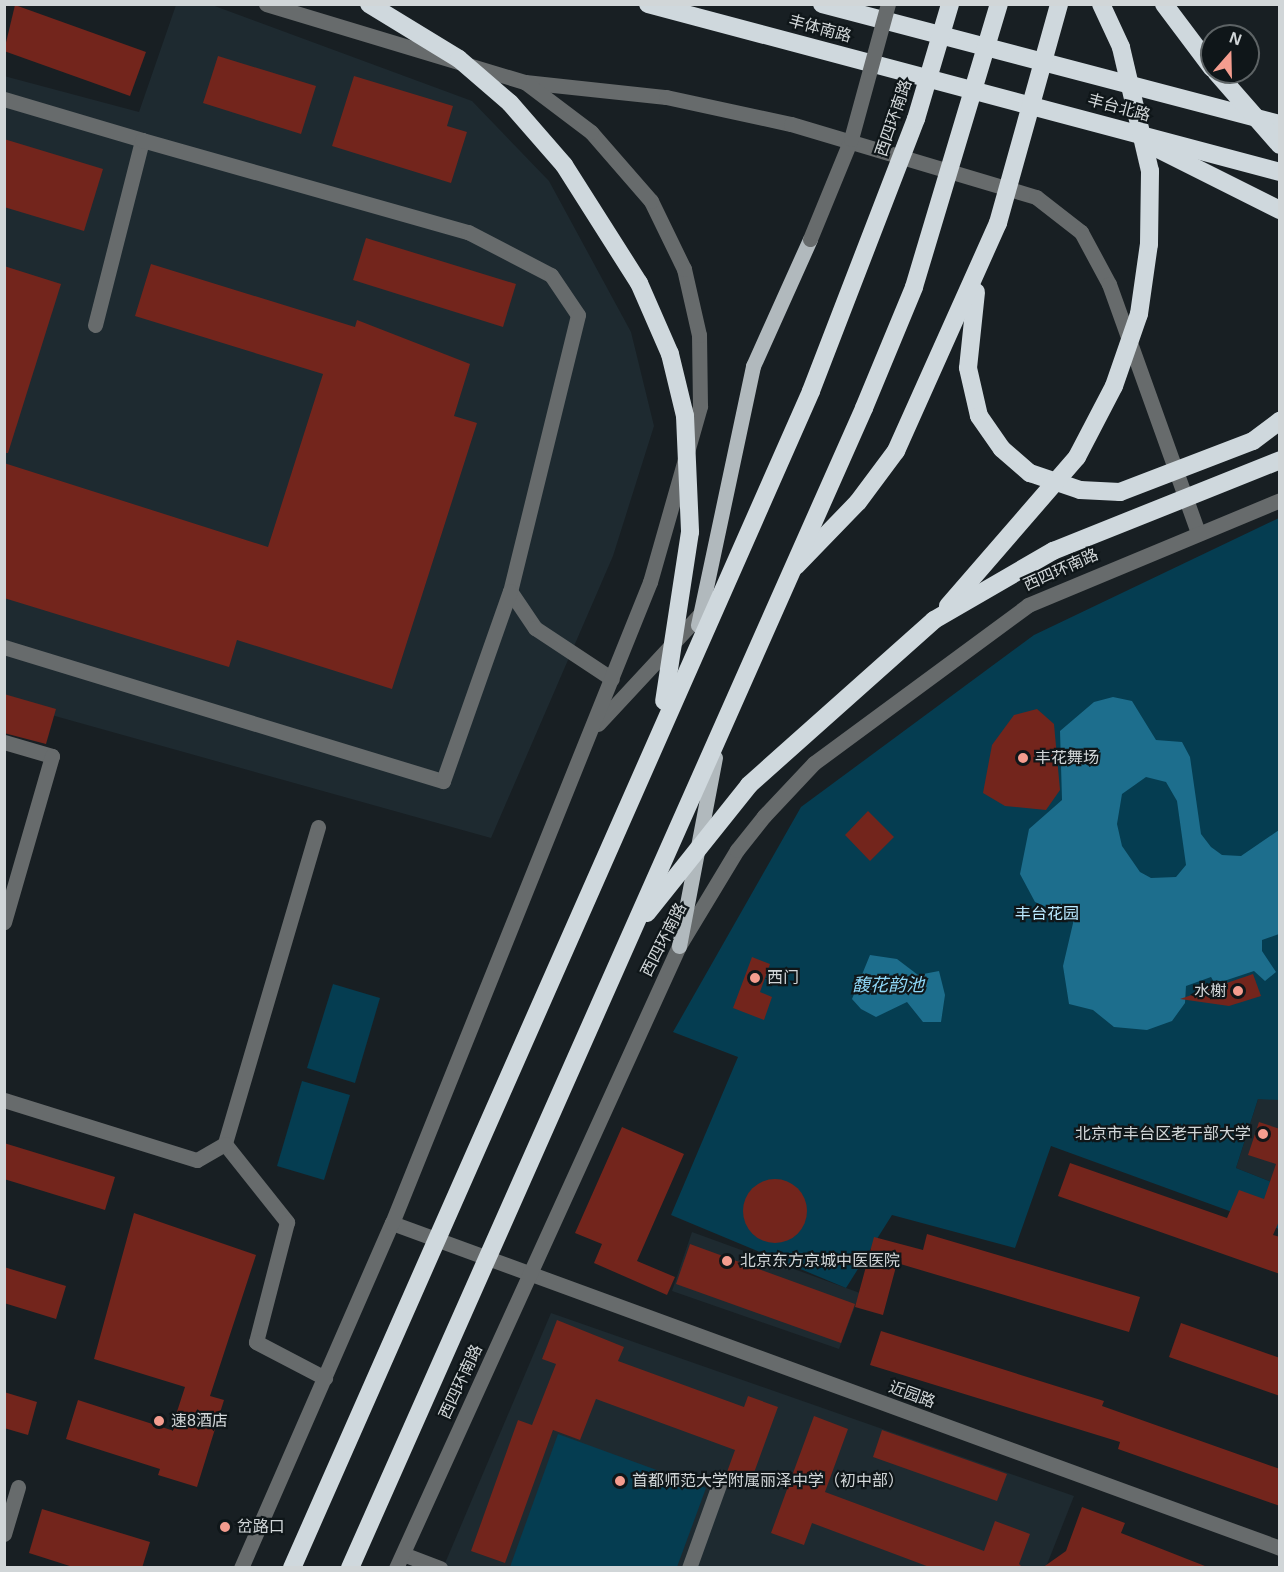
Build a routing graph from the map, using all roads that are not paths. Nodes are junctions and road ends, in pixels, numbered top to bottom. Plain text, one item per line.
1 (266, 4) edge
2 (369, 4) edge
3 (648, 4) edge
4 (888, 4) edge
5 (950, 4) edge
6 (999, 4) edge
7 (1059, 4) edge
8 (1101, 4) edge
9 (1164, 4) edge
10 (827, 5) edge
11 (965, 42) joint
12 (1200, 52) edge
13 (525, 82) junction
14 (947, 83) joint
15 (1226, 84) edge
16 (4, 99) edge
17 (1280, 124) edge
18 (1106, 125) junction
19 (142, 140) junction
20 (1280, 146) edge
21 (1280, 172) edge
22 (1280, 210) edge
23 (810, 239) joint
24 (978, 277) junction
25 (95, 325) dead end
26 (1280, 421) edge
27 (1280, 460) edge
28 (1280, 500) edge
29 (1198, 532) junction
30 (796, 566) joint
31 (510, 591) junction
32 (706, 608) junction
33 (934, 620) junction
34 (4, 647) edge
35 (612, 679) junction
36 (660, 725) junction
37 (592, 730) junction
38 (719, 734) junction
39 (4, 742) edge
40 (318, 827) dead end
41 (4, 922) edge
42 (633, 930) junction
43 (679, 946) junction
44 (4, 1100) edge
45 (225, 1143) junction
46 (392, 1223) junction
47 (433, 1239) junction
48 (487, 1259) junction
49 (532, 1276) junction
50 (325, 1378) junction
51 (720, 1482) dead end
52 (18, 1487) dead end
53 (4, 1534) edge
54 (1280, 1548) edge
55 (399, 1561) edge
56 (241, 1568) edge
57 (291, 1568) edge
58 (351, 1568) edge
59 (440, 1568) edge
60 (689, 1568) edge

1 - 13 street
2 - 36 highway, bridge
3 - 14 highway, 丰体南路
4 - 23 street, 西四环南路, bridge
5 - 36 highway, 西四环南路, bridge
6 - 42 highway, 西四环南路, bridge
7 - 24 highway, bridge
8 - 33 highway, bridge
9 - 12 highway, bridge
10 - 11 highway, 丰体南路
11 - 17 highway, 丰台北路
13 - 29 street
13 - 35 street
14 - 18 highway, 丰台北路
15 - 20 highway, bridge
16 - 19 street
18 - 21 highway, 丰台北路
18 - 22 highway
19 - 25 street
19 - 31 street
23 - 32 main road, 西四环南路
24 - 26 highway, bridge
24 - 30 highway
27 - 33 highway, bridge
28 - 29 street
29 - 43 street, 西四环南路
30 - 38 main road, 西四环南路
31 - 34 street
31 - 35 street
32 - 37 street
32 - 47 main road, 西四环南路
33 - 42 highway, bridge
35 - 37 street
36 - 57 highway, 西四环南路, bridge
37 - 46 street
38 - 43 main road
38 - 48 main road, 西四环南路
39 - 41 street
40 - 45 street
42 - 58 highway, 西四环南路, bridge
43 - 49 street, 西四环南路
44 - 45 street
45 - 50 street
46 - 47 street, 近园路
46 - 50 street
47 - 48 street, 近园路
47 - 57 main road, 西四环南路
48 - 49 street, 近园路
48 - 58 main road, 西四环南路
49 - 54 street, 近园路
49 - 55 street, 西四环南路
50 - 56 street
51 - 60 street
52 - 53 street
55 - 59 street

